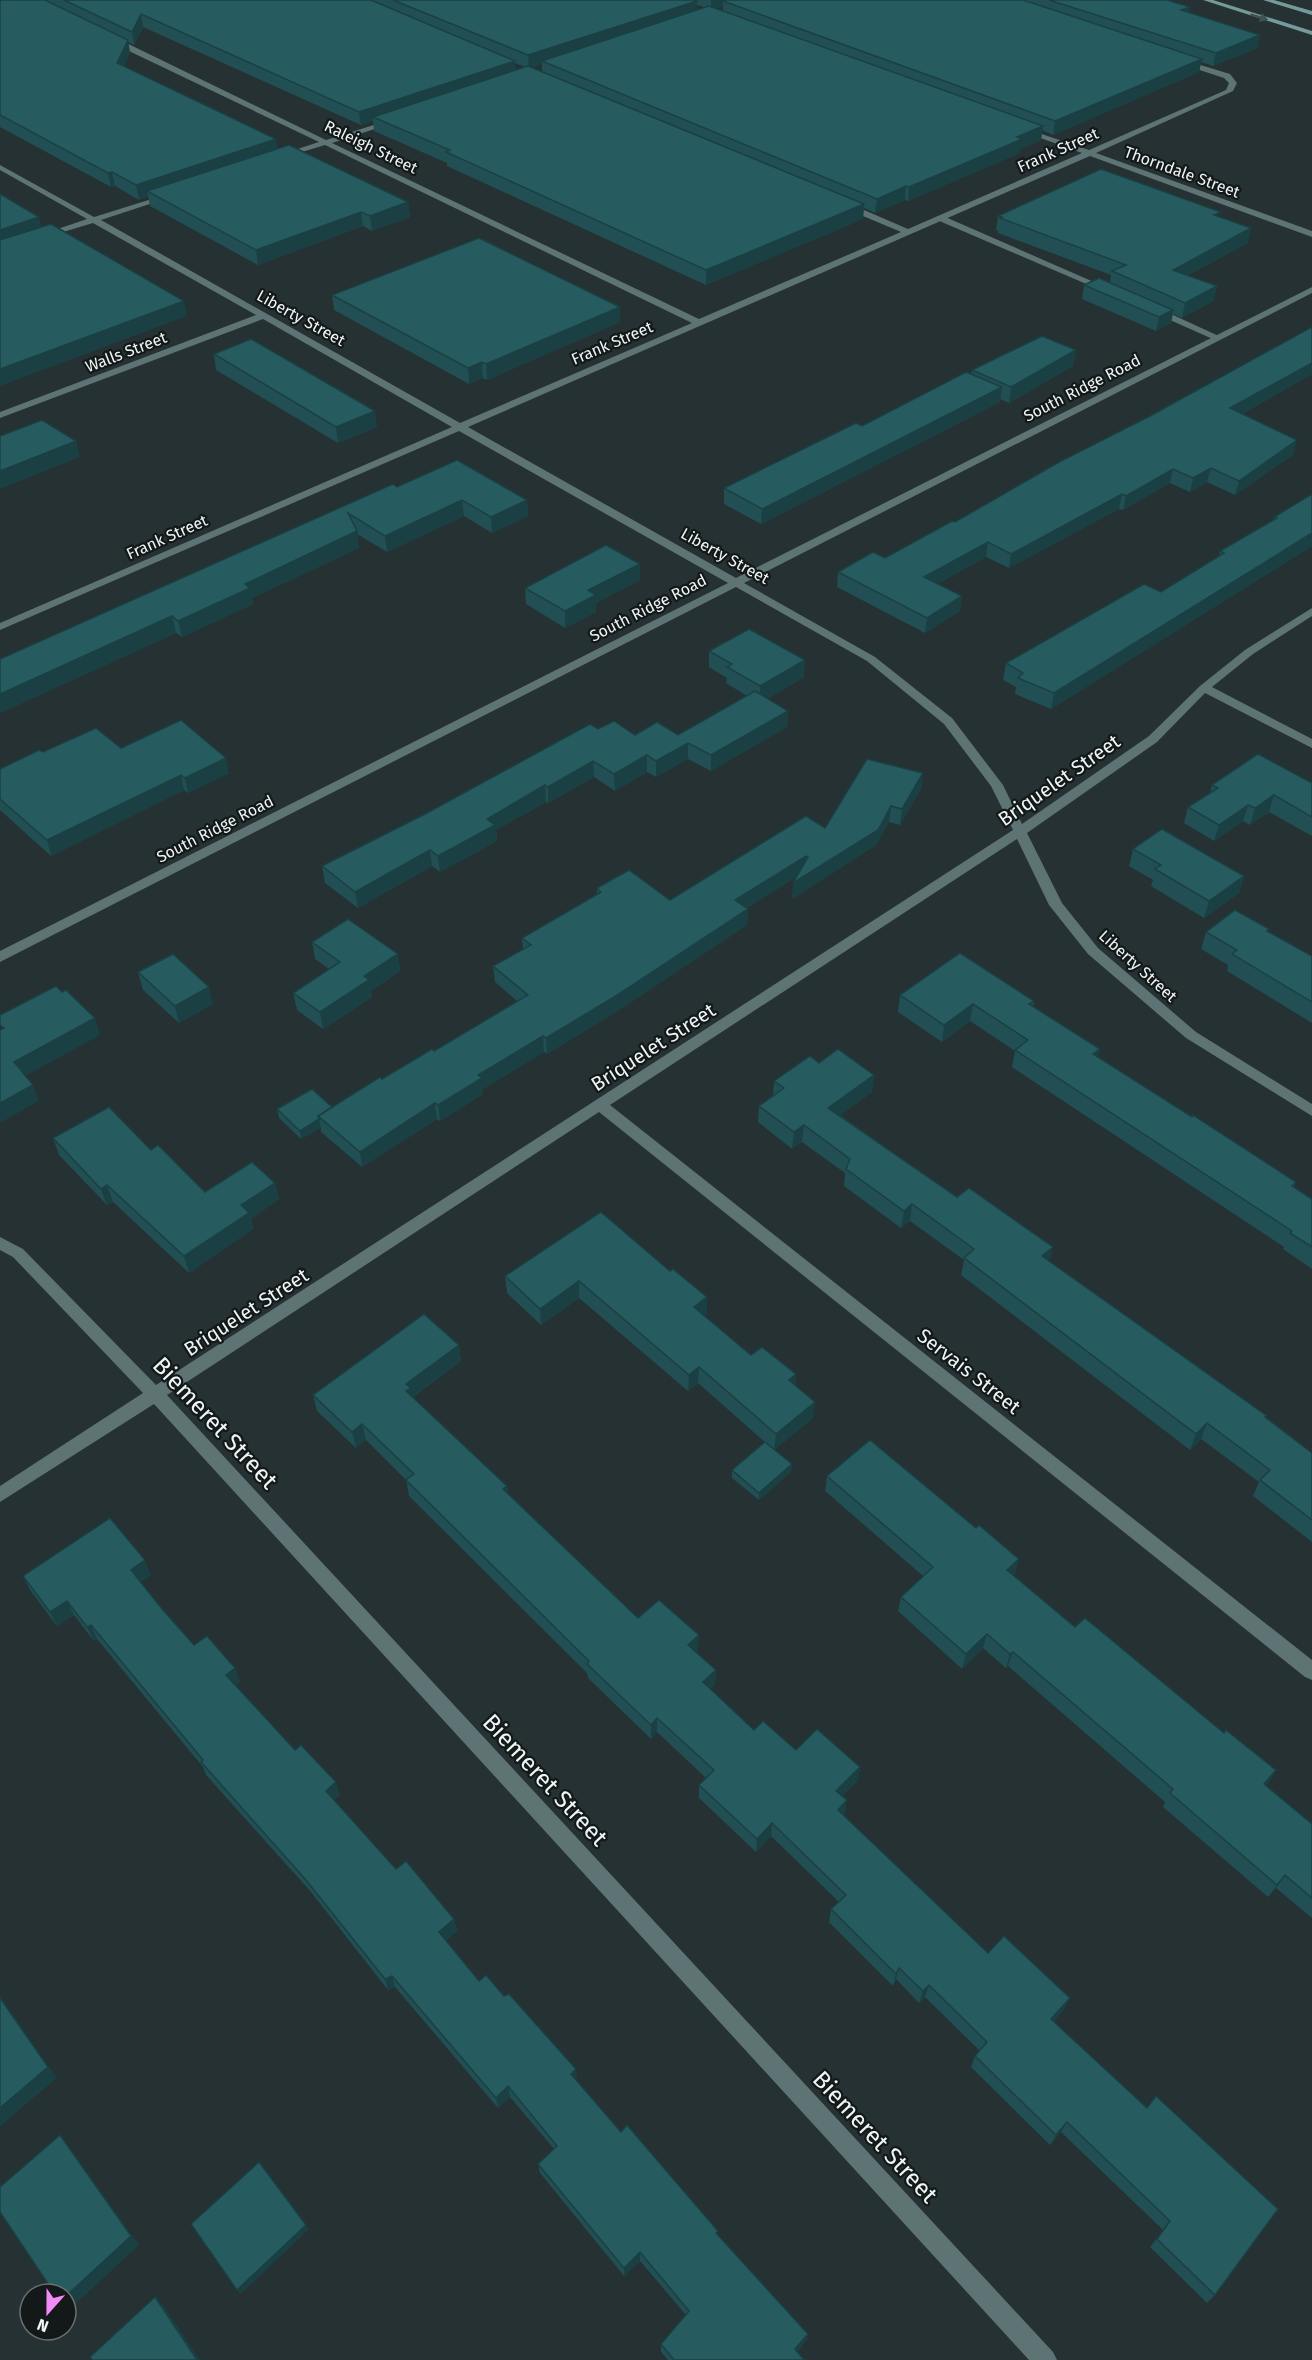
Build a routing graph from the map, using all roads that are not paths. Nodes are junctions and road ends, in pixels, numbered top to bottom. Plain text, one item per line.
1 (1206, 0) edge
2 (1266, 0) edge
3 (1312, 13) edge
4 (1312, 33) edge
5 (104, 36) edge
6 (1171, 58) edge
7 (405, 116) edge
8 (1011, 124) edge
9 (326, 142) junction
10 (1089, 153) junction
11 (271, 160) edge
12 (0, 167) edge
13 (182, 190) edge
14 (844, 205) edge
15 (940, 218) junction
16 (94, 220) junction
17 (909, 232) junction
18 (1312, 234) edge
19 (31, 241) edge
20 (1312, 290) edge
21 (1122, 296) edge
22 (1143, 305) edge
23 (263, 316) junction
24 (698, 322) junction
25 (1218, 338) junction
26 (0, 415) edge
27 (459, 426) junction
28 (737, 582) junction
29 (1312, 611) edge
30 (0, 627) edge
31 (1204, 688) junction
32 (1312, 744) edge
33 (1019, 832) junction
34 (0, 957) edge
35 (600, 1105) junction
36 (1312, 1111) edge
37 (0, 1243) edge
38 (155, 1394) junction
39 (0, 1495) edge
40 (1312, 1671) edge
41 (1045, 2360) edge

1 -> 4 main road
2 - 3 main road
5 - 9 street, Raleigh Street
6 - 10 street, Frank Street
7 - 9 street
8 - 10 street, Thorndale Street
9 - 11 street
9 - 24 street, Raleigh Street
10 - 15 street, Frank Street
10 - 18 street, Thorndale Street
12 - 16 street, Liberty Street
13 - 16 street
14 - 17 street
15 - 17 street, Frank Street
15 - 21 street
16 - 19 street
16 - 23 street, Liberty Street
17 - 24 street, Frank Street
20 - 25 street, South Ridge Road
22 - 25 street
23 - 26 street, Walls Street
23 - 27 street, Liberty Street
24 - 27 street, Frank Street
25 - 28 street, South Ridge Road
27 - 28 street, Liberty Street
27 - 30 street, Frank Street
28 - 33 street, Liberty Street
28 - 34 street, South Ridge Road
29 - 31 street, Briquelet Street
31 - 32 street
31 - 33 street, Briquelet Street
33 - 35 street, Briquelet Street
33 - 36 street, Liberty Street
35 - 38 street, Briquelet Street
35 - 40 street, Servais Street
37 - 38 street, Biemeret Street
38 - 39 street, Briquelet Street
38 - 41 street, Biemeret Street

